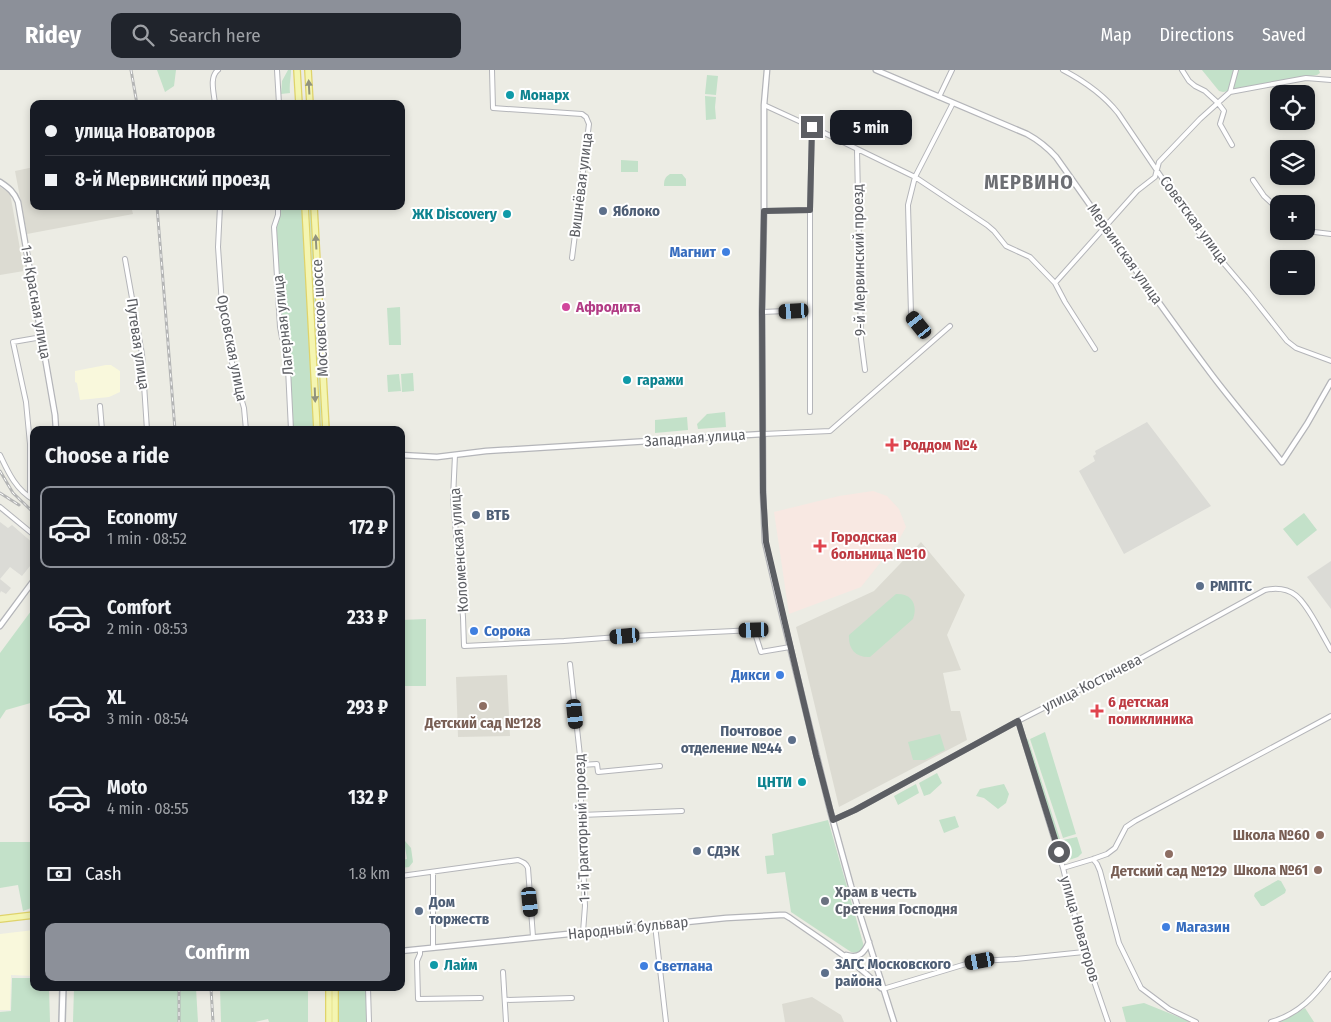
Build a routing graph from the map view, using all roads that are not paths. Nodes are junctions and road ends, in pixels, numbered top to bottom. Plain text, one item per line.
1 (218, 70) edge
2 (277, 70) edge
3 (297, 70) edge
4 (308, 70) edge
5 (492, 70) edge
6 (767, 70) edge
7 (876, 70) edge
8 (952, 70) edge
9 (1063, 70) edge
10 (1182, 70) edge
11 (1236, 70) edge
12 (1331, 80) edge
13 (1230, 92) junction
14 (939, 97) junction
15 (215, 100) edge
16 (279, 100) edge
17 (299, 100) edge
18 (310, 100) edge
19 (953, 103) junction
20 (1218, 103) junction
21 (764, 105) junction
22 (812, 127) junction
23 (1232, 145) dead end
24 (857, 150) junction
25 (1158, 170) junction
26 (915, 177) junction
27 (1253, 180) dead end
28 (0, 182) edge
29 (1270, 202) edge
30 (220, 210) edge
31 (278, 210) edge
32 (305, 210) edge
33 (314, 210) edge
34 (810, 210) junction
35 (764, 211) junction
36 (1106, 227) junction
37 (1315, 232) edge
38 (1331, 234) edge
39 (572, 258) dead end
40 (125, 259) dead end
41 (1055, 283) junction
42 (810, 310) junction
43 (762, 312) junction
44 (919, 325) dead end
45 (950, 326) dead end
46 (42, 337) junction
47 (1095, 349) dead end
48 (1331, 362) edge
49 (865, 370) dead end
50 (1331, 382) edge
51 (100, 406) dead end
52 (810, 412) dead end
53 (56, 426) edge
54 (102, 426) edge
55 (147, 426) edge
56 (246, 426) edge
57 (291, 426) edge
58 (317, 426) edge
59 (326, 426) edge
60 (763, 434) junction
61 (30, 444) edge
62 (405, 454) edge
63 (455, 454) junction
64 (0, 455) edge
65 (30, 496) edge
66 (0, 508) edge
67 (30, 532) edge
68 (30, 585) edge
69 (0, 626) edge
70 (790, 647) junction
71 (1331, 650) edge
72 (570, 664) dead end
73 (1331, 716) edge
74 (1018, 721) junction
75 (580, 765) junction
76 (660, 766) dead end
77 (682, 811) dead end
78 (581, 816) junction
79 (833, 820) junction
80 (1093, 860) junction
81 (1063, 868) junction
82 (433, 873) junction
83 (405, 876) edge
84 (30, 911) edge
85 (30, 915) edge
86 (15, 917) junction
87 (0, 919) edge
88 (655, 926) junction
89 (583, 932) junction
90 (533, 938) junction
91 (869, 942) junction
92 (433, 948) junction
93 (420, 949) junction
94 (405, 951) edge
95 (1084, 952) junction
96 (842, 954) junction
97 (877, 969) junction
98 (503, 972) dead end
99 (1331, 974) edge
100 (868, 975) junction
101 (883, 990) junction
102 (63, 991) edge
103 (328, 991) edge
104 (335, 991) edge
105 (368, 991) edge
106 (481, 998) dead end
107 (572, 998) dead end
108 (505, 1000) junction
109 (62, 1022) edge
110 (329, 1022) edge
111 (335, 1022) edge
112 (369, 1022) edge
113 (506, 1022) edge
114 (666, 1022) edge
115 (894, 1022) edge
116 (1108, 1022) edge
117 (1196, 1022) edge
118 (1271, 1022) edge

1 - 15 street
2 - 16 street
3 - 17 main road
18 -> 4 main road
5 - 39 street, Вишнёвая улица
6 - 21 street
7 - 14 street, Мервинская улица
8 - 14 street
9 - 25 street, Советская улица
10 - 20 street
11 - 13 street
12 - 13 street
13 - 20 street
14 - 19 street, Мервинская улица
19 - 26 street
19 - 36 street, Мервинская улица
20 - 23 street
20 - 25 street
21 - 22 street
21 - 35 street
22 - 24 street
22 - 34 street
24 - 26 street
24 - 49 street, 9-й Мервинский проезд
25 - 36 street
25 - 48 street, Советская улица
26 - 41 street
26 - 44 street
27 - 29 street
28 - 46 street, 1-я Красная улица
30 - 56 street, Орсовская улица
31 - 57 street, Лагерная улица
32 -> 58 main road, Московское шоссе
59 -> 33 main road, Московское шоссе
34 - 35 street
34 - 42 street
35 - 43 street
36 - 41 street
36 - 50 street, Мервинская улица
37 - 38 street
40 - 55 street, Путевая улица
41 - 47 street
42 - 43 street
42 - 52 street
43 - 60 street
45 - 60 street, Западная улица
46 - 53 street, 1-я Красная улица
46 - 61 street
51 - 54 street
60 - 63 street, Западная улица
60 - 70 street
62 - 63 street, Западная улица
63 - 70 street, Коломенская улица
64 - 65 street
66 - 67 street
68 - 69 street
70 - 79 street
71 - 74 street, улица Костычева
72 - 75 street, 1-й Тракторный проезд
73 - 80 street
74 - 79 street, улица Костычева
74 - 81 street, улица Новаторов
75 - 76 street
75 - 78 street, 1-й Тракторный проезд
77 - 78 street
78 - 89 street, 1-й Тракторный проезд
79 - 91 street
80 - 81 street
80 - 117 street
81 - 95 street, улица Новаторов
82 - 83 street
82 - 90 street
82 - 92 street
84 - 86 main road
85 - 86 main road
86 - 87 main road
88 - 89 street, Народный бульвар
88 - 96 street, Народный бульвар
88 - 114 street
89 - 90 street, Народный бульвар
90 - 92 street, Народный бульвар
91 - 96 street
91 - 97 street
92 - 93 street, Народный бульвар
93 - 94 street, Народный бульвар
93 - 106 street
95 - 101 street
95 - 116 street, улица Новаторов
96 - 100 street, Народный бульвар
97 - 100 street
97 - 101 street
98 - 108 street
99 - 118 street
100 - 101 street, Народный бульвар
101 - 115 street
102 - 109 main road
103 - 110 main road
104 - 111 main road
105 - 112 street
107 - 108 street
108 - 113 street

